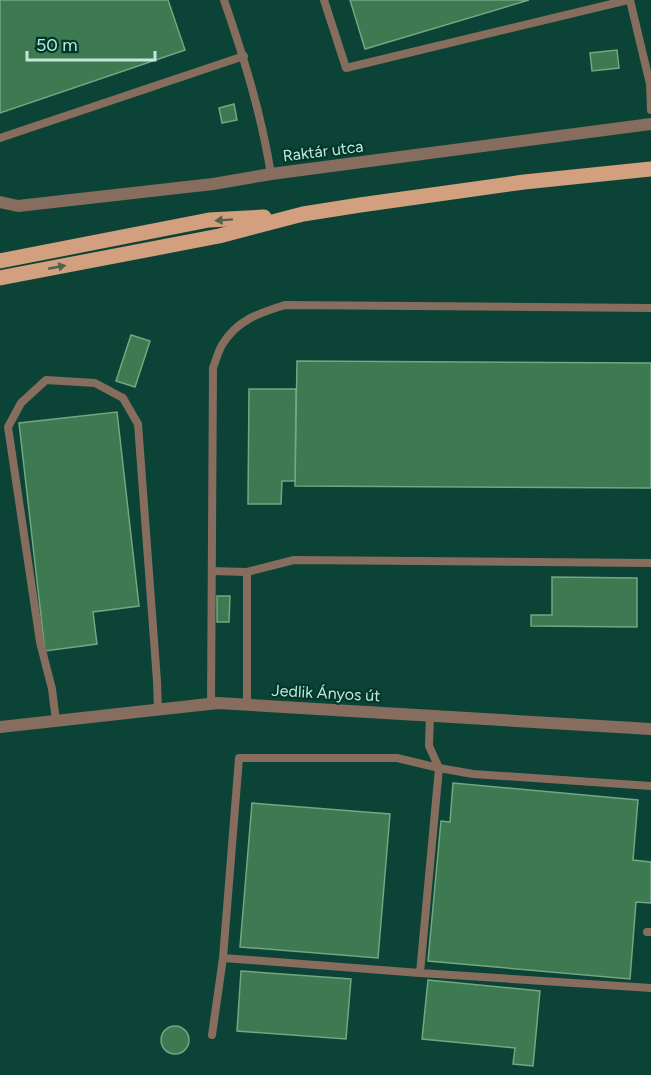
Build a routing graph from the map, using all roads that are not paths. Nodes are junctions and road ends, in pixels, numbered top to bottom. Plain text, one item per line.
1 (224, 0) edge
2 (324, 0) edge
3 (629, 0) edge
4 (244, 56) junction
5 (651, 110) edge
6 (651, 124) edge
7 (0, 138) edge
8 (651, 169) edge
9 (271, 174) junction
10 (0, 202) edge
11 (303, 214) junction
12 (0, 261) edge
13 (0, 278) edge
14 (651, 308) edge
15 (651, 563) edge
16 (212, 571) junction
17 (247, 572) junction
18 (211, 704) junction
19 (247, 705) junction
20 (158, 710) junction
21 (430, 716) junction
22 (56, 721) junction
23 (0, 727) edge
24 (651, 729) edge
25 (439, 768) junction
26 (651, 786) edge
27 (223, 958) junction
28 (420, 973) junction
29 (651, 988) edge
30 (212, 1035) dead end

1 - 4 lane
2 - 3 lane
3 - 5 lane
4 - 7 lane
4 - 9 lane
6 - 9 street, Raktár utca
8 - 11 main road
9 - 10 street, Raktár utca
11 -> 12 main road
13 -> 11 main road
14 - 16 lane
15 - 17 lane
16 - 17 lane
16 - 18 lane
17 - 19 lane
18 - 19 street, Jedlik Ányos út
18 - 20 street, Jedlik Ányos út
19 - 21 street, Jedlik Ányos út
20 - 22 street, Jedlik Ányos út
20 - 22 lane
21 - 24 street, Jedlik Ányos út
21 - 25 lane
22 - 23 street, Jedlik Ányos út
25 - 26 lane
25 - 27 lane
25 - 28 lane
27 - 28 lane
27 - 30 lane
28 - 29 lane

